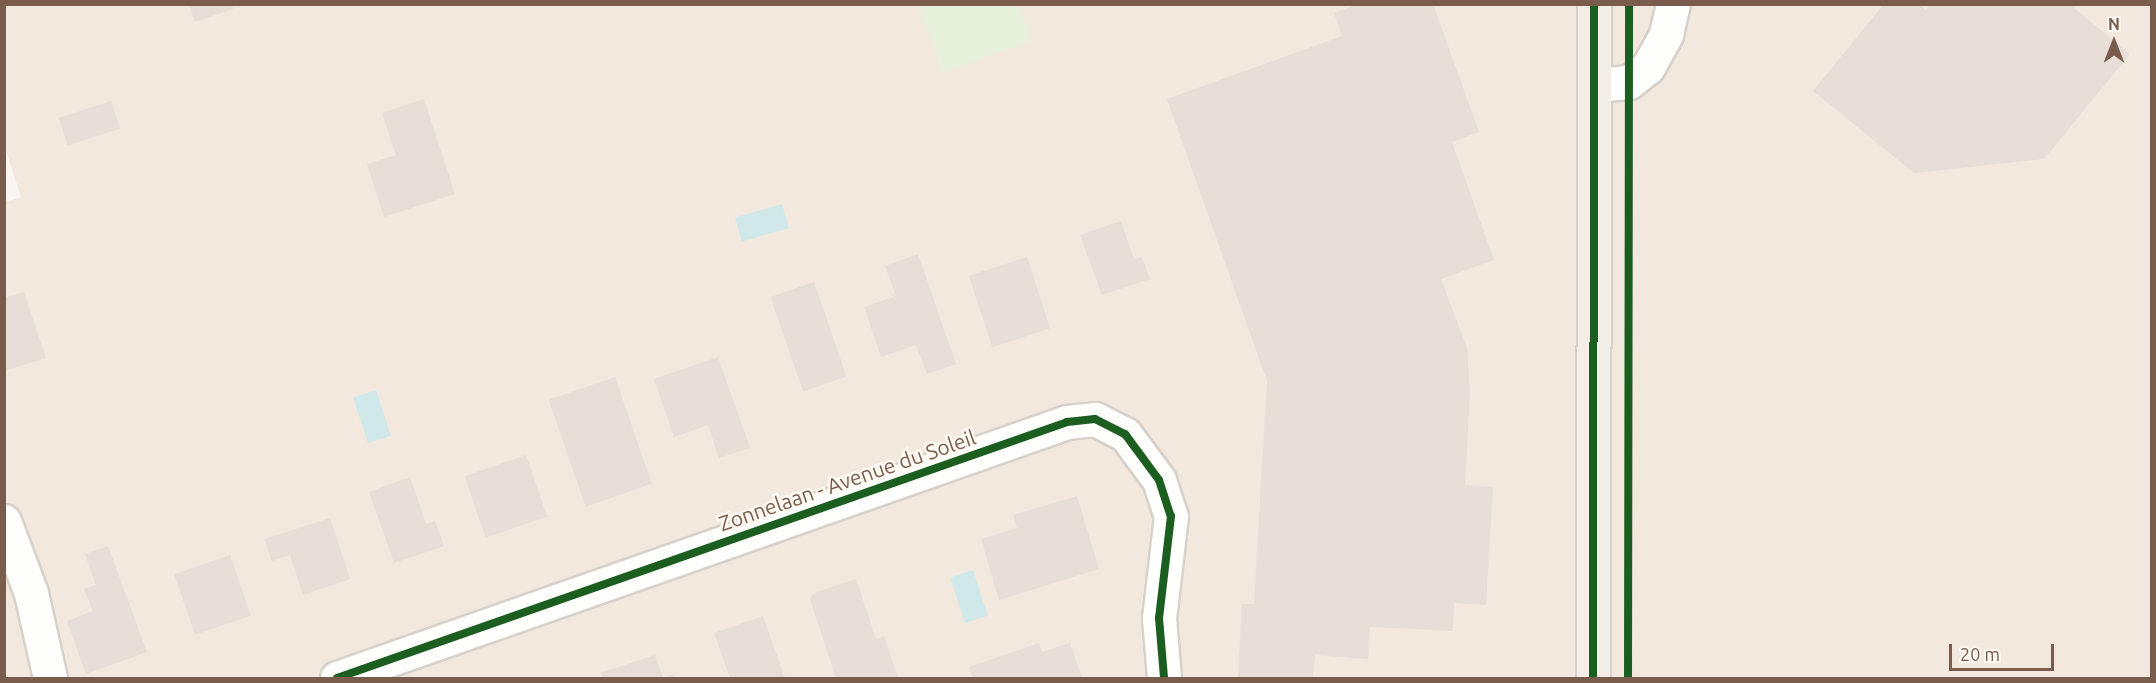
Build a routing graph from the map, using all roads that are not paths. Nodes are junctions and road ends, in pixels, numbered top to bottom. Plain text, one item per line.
1 (1594, 4) edge
2 (1673, 4) edge
3 (1594, 85) junction
4 (4, 521) edge
5 (50, 678) edge
6 (337, 678) edge
7 (1164, 678) edge
8 (1593, 678) edge

1 - 3 main road
2 - 3 street
3 - 8 main road
4 - 5 street
6 - 7 street, Zonnelaan - Avenue du Soleil

